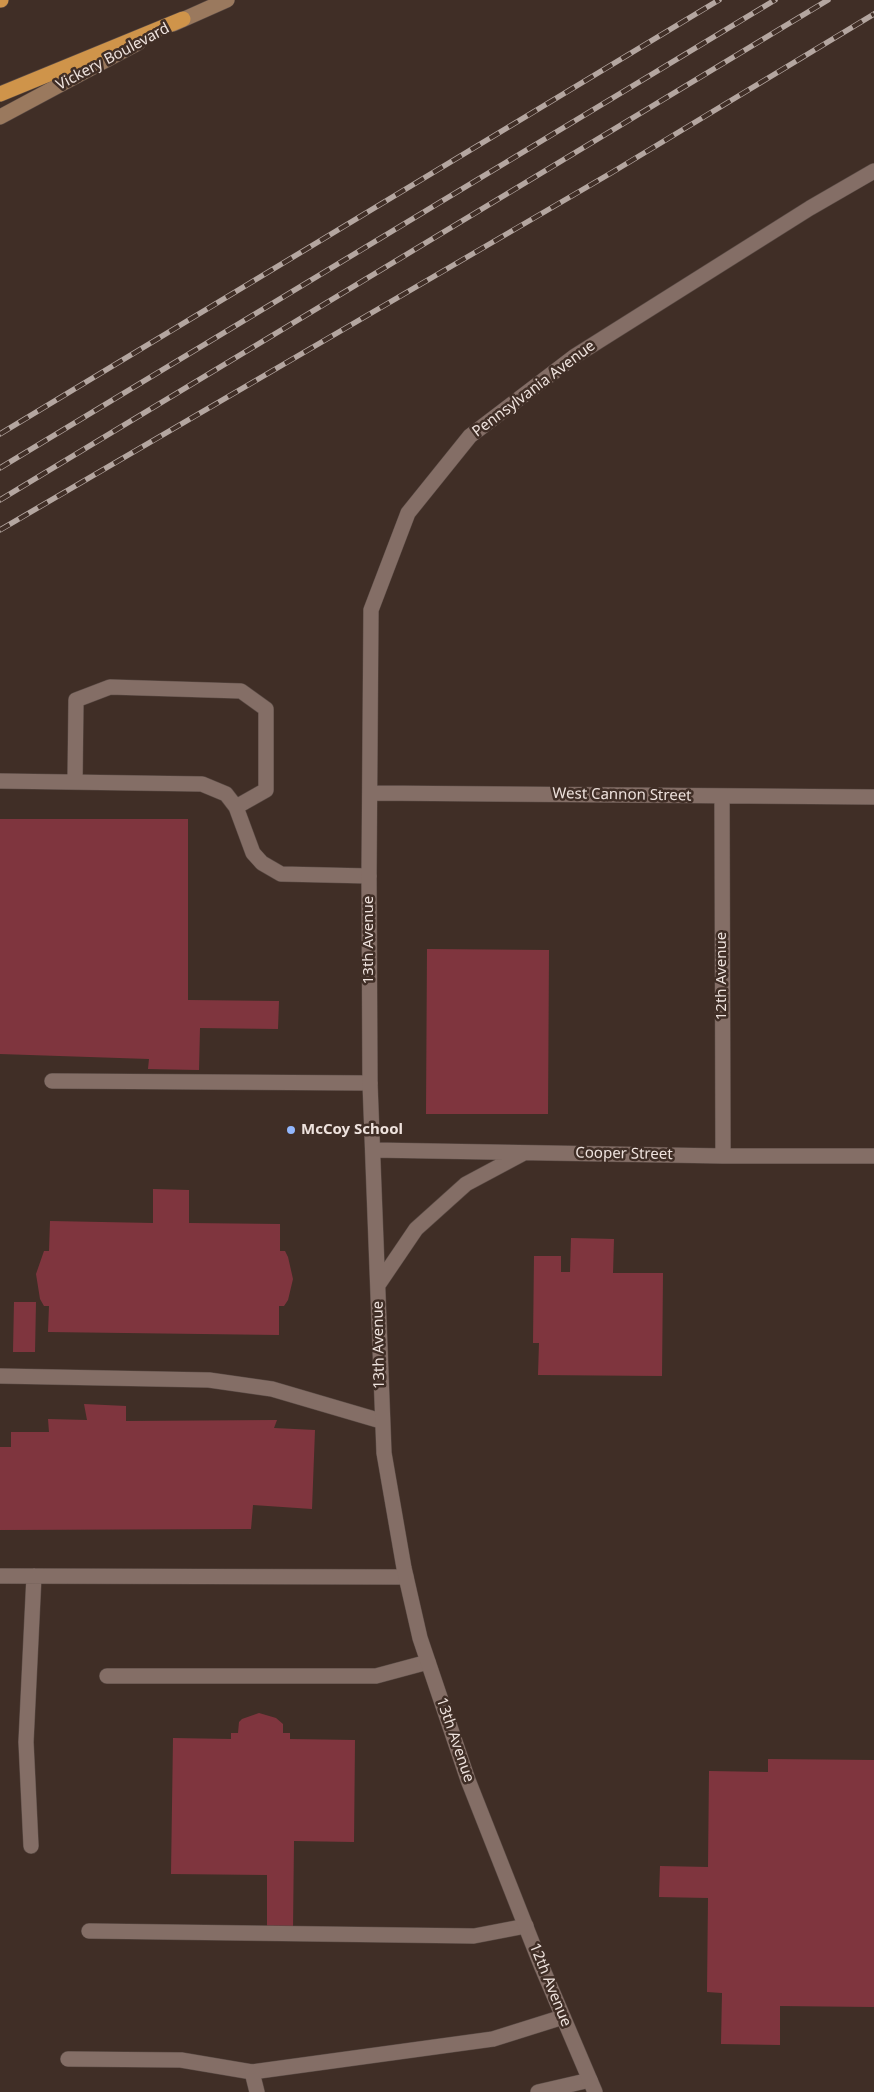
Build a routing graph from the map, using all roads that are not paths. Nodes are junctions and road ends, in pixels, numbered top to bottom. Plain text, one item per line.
1 (227, 0) edge
2 (183, 19) junction
3 (0, 94) edge
4 (0, 117) edge
5 (874, 171) edge
6 (0, 781) edge
7 (75, 782) junction
8 (371, 792) junction
9 (722, 796) junction
10 (874, 796) edge
11 (236, 807) junction
12 (368, 876) junction
13 (52, 1081) dead end
14 (370, 1084) junction
15 (373, 1150) junction
16 (525, 1152) junction
17 (723, 1156) junction
18 (874, 1156) edge
19 (378, 1285) junction
20 (0, 1376) edge
21 (381, 1421) junction
22 (0, 1576) edge
23 (34, 1576) junction
24 (406, 1577) junction
25 (428, 1662) junction
26 (108, 1676) dead end
27 (31, 1846) dead end
28 (507, 1878) joint
29 (526, 1926) junction
30 (89, 1931) dead end
31 (563, 2017) junction
32 (68, 2059) dead end
33 (252, 2072) junction
34 (592, 2086) edge
35 (257, 2092) edge
36 (538, 2092) edge

1 - 2 main road, Vickery Boulevard
2 - 3 highway
2 - 4 main road, Vickery Boulevard
5 - 8 street, Pennsylvania Avenue
6 - 7 street
7 - 11 street
7 - 11 street
8 - 9 street, West Cannon Street
8 - 12 street, 13th Avenue
9 - 10 street, West Cannon Street
9 - 17 street, 12th Avenue
11 - 12 street
12 - 14 street, 13th Avenue
13 - 14 street
14 - 15 street, 13th Avenue
15 - 16 street, Cooper Street
15 - 19 street, 13th Avenue
16 - 17 street, Cooper Street
16 - 19 street
17 - 18 street, Cooper Street
19 - 21 street, 13th Avenue
20 - 21 street
21 - 24 street, 13th Avenue
22 - 23 street
23 - 24 street
23 - 27 street
24 - 25 street, 13th Avenue
25 - 26 street
25 - 28 street, 13th Avenue
28 - 29 street, 12th Avenue
29 - 30 street
29 - 31 street, 12th Avenue
31 - 33 street
31 - 34 street, 12th Avenue
32 - 33 street
33 - 35 street
34 - 36 street

